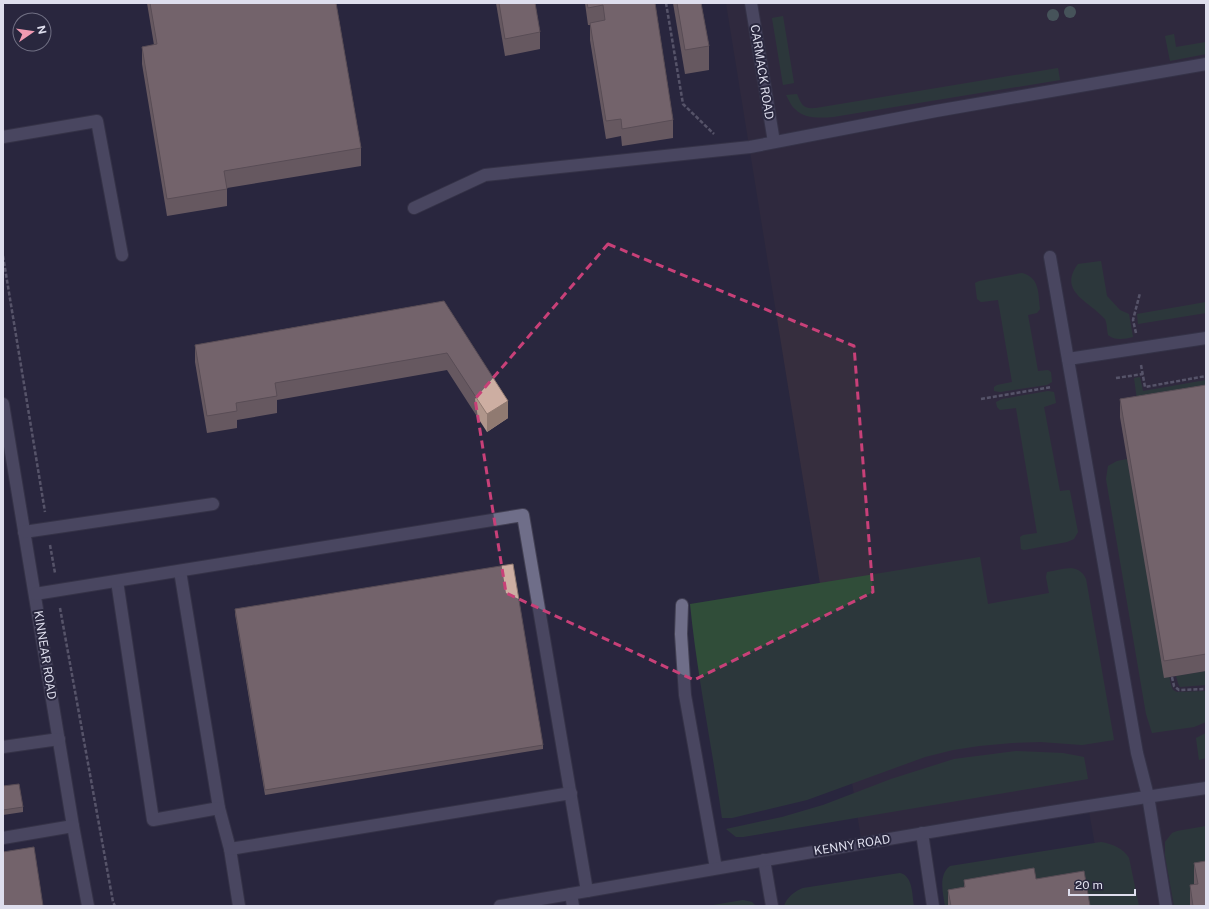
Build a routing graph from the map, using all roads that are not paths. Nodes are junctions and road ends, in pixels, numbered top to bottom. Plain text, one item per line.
1 (751, 3) edge
2 (1206, 64) edge
3 (3, 137) edge
4 (774, 142) junction
5 (414, 208) dead end
6 (122, 255) dead end
7 (1050, 256) dead end
8 (1206, 338) edge
9 (1068, 359) junction
10 (3, 404) edge
11 (5, 423) edge
12 (213, 504) dead end
13 (24, 532) junction
14 (180, 571) junction
15 (117, 581) junction
16 (35, 594) junction
17 (682, 605) dead end
18 (59, 738) junction
19 (3, 747) edge
20 (1206, 788) edge
21 (570, 793) junction
22 (1148, 796) junction
23 (219, 808) junction
24 (73, 826) junction
25 (922, 833) junction
26 (3, 838) edge
27 (230, 849) junction
28 (764, 860) junction
29 (716, 868) junction
30 (587, 891) junction
31 (571, 894) junction
32 (88, 906) edge
33 (239, 906) edge
34 (500, 906) edge
35 (573, 906) edge
36 (772, 906) edge
37 (933, 906) edge
38 (1166, 906) edge

1 - 4 street, CARMACK ROAD
2 - 4 street
3 - 6 street
4 - 5 street
7 - 9 street
8 - 9 street
9 - 22 street
10 - 11 street, KINNEAR ROAD
11 - 13 street, KINNEAR ROAD
12 - 13 street
13 - 16 street, KINNEAR ROAD
14 - 15 street
14 - 21 street
14 - 23 street
15 - 16 street
15 - 23 street
16 - 18 street, KINNEAR ROAD
17 - 29 street
18 - 19 street
18 - 24 street, KINNEAR ROAD
20 - 22 street, KENNY ROAD
21 - 27 street
21 - 30 street
22 - 25 street, KENNY ROAD
22 - 38 street
23 - 27 street
24 - 26 street
24 - 32 street, KINNEAR ROAD
25 - 28 street, KENNY ROAD
25 - 37 street
27 - 33 street
28 - 29 street, KENNY ROAD
28 - 36 street
29 - 30 street, KENNY ROAD
30 - 31 street, KENNY ROAD
31 - 34 street, KENNY ROAD
31 - 35 street

